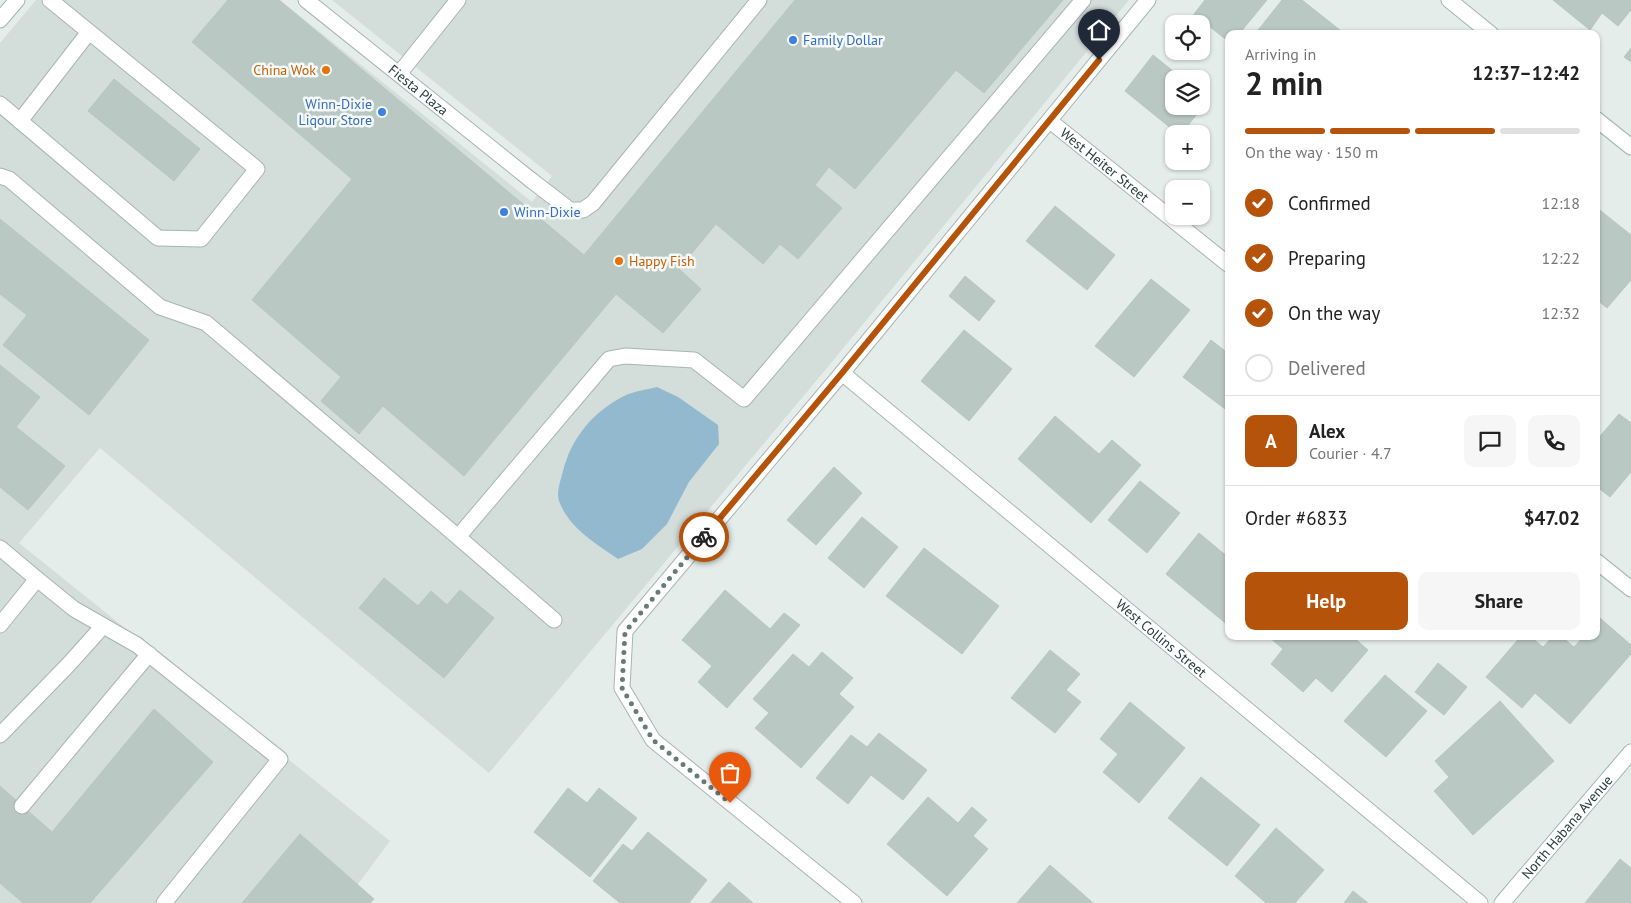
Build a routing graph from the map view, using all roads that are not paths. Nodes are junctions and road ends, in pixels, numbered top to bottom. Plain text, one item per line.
1 (17, 0) edge
2 (50, 0) edge
3 (306, 0) edge
4 (458, 0) edge
5 (759, 0) edge
6 (1083, 0) edge
7 (1148, 0) edge
8 (1449, 0) edge
9 (2, 14) edge
10 (1486, 30) edge
11 (89, 32) junction
12 (399, 74) junction
13 (0, 104) edge
14 (20, 121) junction
15 (1050, 121) junction
16 (1600, 122) edge
17 (1631, 148) edge
18 (0, 176) edge
19 (1225, 262) edge
20 (842, 373) junction
21 (458, 537) junction
22 (0, 548) edge
23 (1600, 564) edge
24 (37, 579) junction
25 (1631, 589) edge
26 (554, 620) dead end
27 (0, 625) edge
28 (103, 626) junction
29 (149, 654) junction
30 (0, 735) edge
31 (1631, 752) edge
32 (22, 806) dead end
33 (164, 903) edge
34 (854, 903) edge
35 (1480, 903) edge
36 (1502, 903) edge

1 - 9 street
2 - 11 street
3 - 12 street, Fiesta Plaza
4 - 12 street
5 - 12 street, Fiesta Plaza
6 - 21 street
7 - 15 street
8 - 10 street
11 - 14 street
11 - 14 street
13 - 14 street
15 - 19 street, West Heiter Street
15 - 20 street
16 - 17 street
18 - 21 street
20 - 34 street
20 - 35 street, West Collins Street
21 - 26 street
22 - 24 street
23 - 25 street
24 - 27 street
24 - 28 street
28 - 29 street
28 - 30 street
29 - 32 street
29 - 33 street
31 - 36 street, North Habana Avenue

